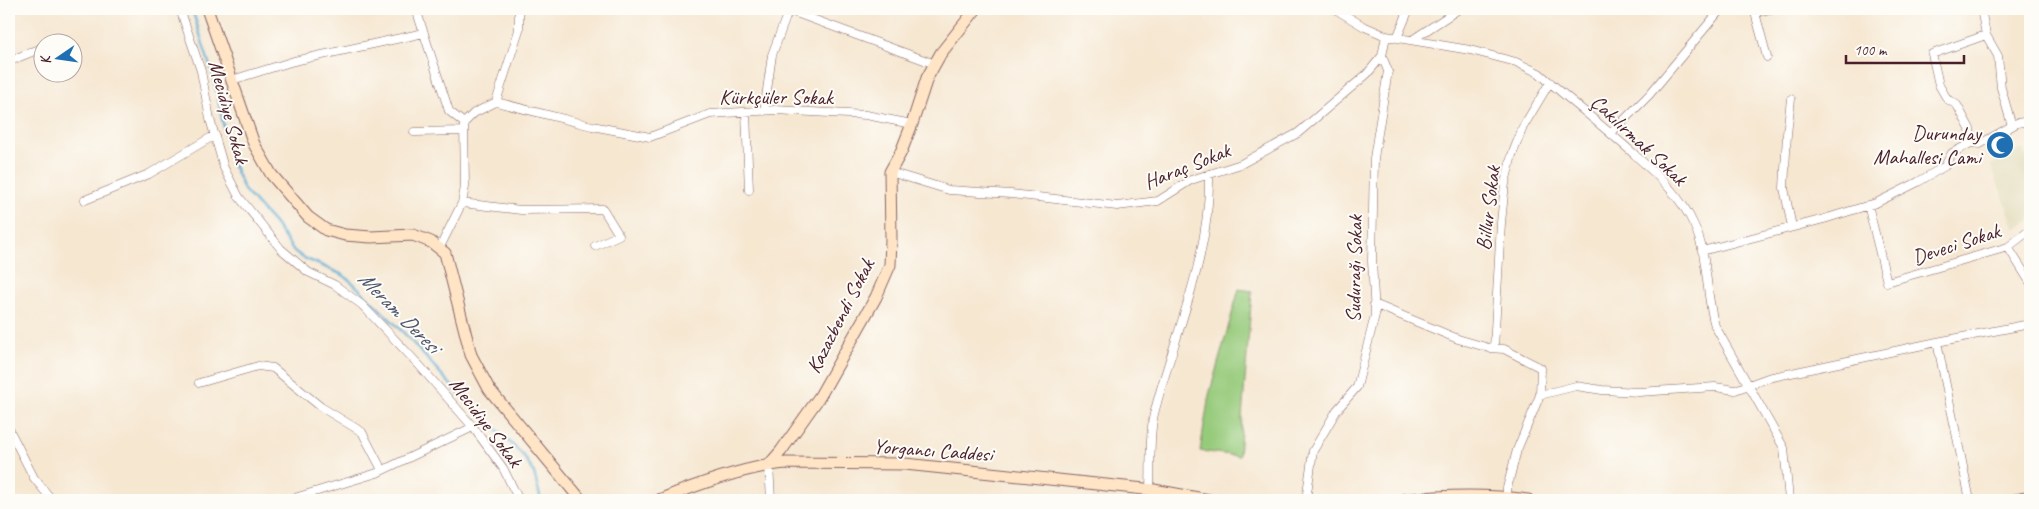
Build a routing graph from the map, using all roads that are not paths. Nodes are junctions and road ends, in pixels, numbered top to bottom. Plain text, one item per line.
1 (180, 9) edge
2 (207, 9) edge
3 (416, 9) edge
4 (519, 9) edge
5 (788, 9) edge
6 (976, 9) edge
7 (1335, 9) edge
8 (1409, 9) edge
9 (1459, 9) edge
10 (1721, 9) edge
11 (1771, 9) edge
12 (1981, 9) edge
13 (1755, 10) edge
14 (424, 33) junction
15 (1986, 35) junction
16 (1386, 36) junction
17 (1397, 38) junction
18 (1412, 40) junction
19 (32, 52) edge
20 (1382, 56) junction
21 (1767, 57) dead end
22 (9, 61) edge
23 (935, 64) junction
24 (232, 80) junction
25 (1550, 82) junction
26 (1791, 99) dead end
27 (496, 102) junction
28 (764, 111) junction
29 (746, 112) junction
30 (2030, 121) edge
31 (464, 123) junction
32 (912, 124) junction
33 (2012, 126) junction
34 (464, 131) junction
35 (414, 132) dead end
36 (1611, 133) junction
37 (215, 135) junction
38 (1971, 143) junction
39 (890, 172) junction
40 (1209, 174) junction
41 (749, 190) dead end
42 (85, 200) dead end
43 (462, 203) junction
44 (1868, 205) junction
45 (1792, 227) junction
46 (2030, 230) edge
47 (595, 246) dead end
48 (2008, 248) junction
49 (439, 249) junction
50 (1702, 251) junction
51 (2030, 282) edge
52 (1374, 304) junction
53 (2030, 324) edge
54 (1937, 342) junction
55 (1494, 348) junction
56 (200, 383) dead end
57 (1749, 384) junction
58 (1540, 395) junction
59 (473, 427) junction
60 (9, 429) edge
61 (769, 465) junction
62 (382, 470) junction
63 (1150, 490) junction
64 (1507, 497) junction
65 (2030, 497) edge
66 (52, 500) edge
67 (288, 500) edge
68 (519, 500) edge
69 (581, 500) edge
70 (659, 500) edge
71 (771, 500) edge
72 (1208, 500) edge
73 (1306, 500) edge
74 (1403, 500) edge
75 (1528, 500) edge
76 (1789, 500) edge
77 (1970, 500) edge
78 (2015, 500) edge

1 - 37 street, Mecidiye Sokak
2 - 24 street
3 - 14 street
4 - 27 street
5 - 23 street
5 - 28 street
6 - 23 street, Kazazbendi Sokak
7 - 16 street, Çakılırmak Sokak
8 - 17 street
9 - 18 street
10 - 36 street
11 - 13 street
12 - 15 street
13 - 21 street
14 - 24 street
14 - 31 street
15 - 33 street
15 - 38 street
16 - 17 street, Çakılırmak Sokak
16 - 20 street, Haraç Sokak
17 - 18 street, Çakılırmak Sokak
18 - 25 street, Çakılırmak Sokak
19 - 22 street
20 - 40 street, Haraç Sokak
20 - 52 street, Sudurağı Sokak
23 - 32 street, Kazazbendi Sokak
24 - 49 street
25 - 36 street, Çakılırmak Sokak
25 - 55 street, Billur Sokak
26 - 45 street
27 - 29 street, Kürkçüler Sokak
27 - 31 street
28 - 29 street, Kürkçüler Sokak
28 - 32 street, Kürkçüler Sokak
29 - 41 street
30 - 33 street
31 - 34 street
32 - 39 street, Kazazbendi Sokak
33 - 38 street
34 - 35 street
34 - 43 street
36 - 50 street, Çakılırmak Sokak
37 - 42 street
37 - 59 street, Mecidiye Sokak
38 - 44 street
39 - 40 street, Haraç Sokak
39 - 61 street, Kazazbendi Sokak
40 - 63 street
43 - 47 street
43 - 49 street
44 - 45 street
44 - 48 street, Deveci Sokak
45 - 50 street
46 - 48 street, Deveci Sokak
48 - 51 street
49 - 69 street
50 - 57 street, Çakılırmak Sokak
52 - 55 street
52 - 73 street, Sudurağı Sokak
53 - 54 street
54 - 57 street
54 - 77 street
55 - 58 street
56 - 62 street
57 - 58 street
57 - 76 street, Çakılırmak Sokak
58 - 64 street
59 - 62 street
59 - 68 street, Mecidiye Sokak
60 - 66 street
61 - 63 street, Yorgancı Caddesi
61 - 70 street, Yorgancı Caddesi
61 - 71 street
62 - 67 street
63 - 72 street, Yorgancı Caddesi
64 - 74 street
64 - 75 street
65 - 78 street

